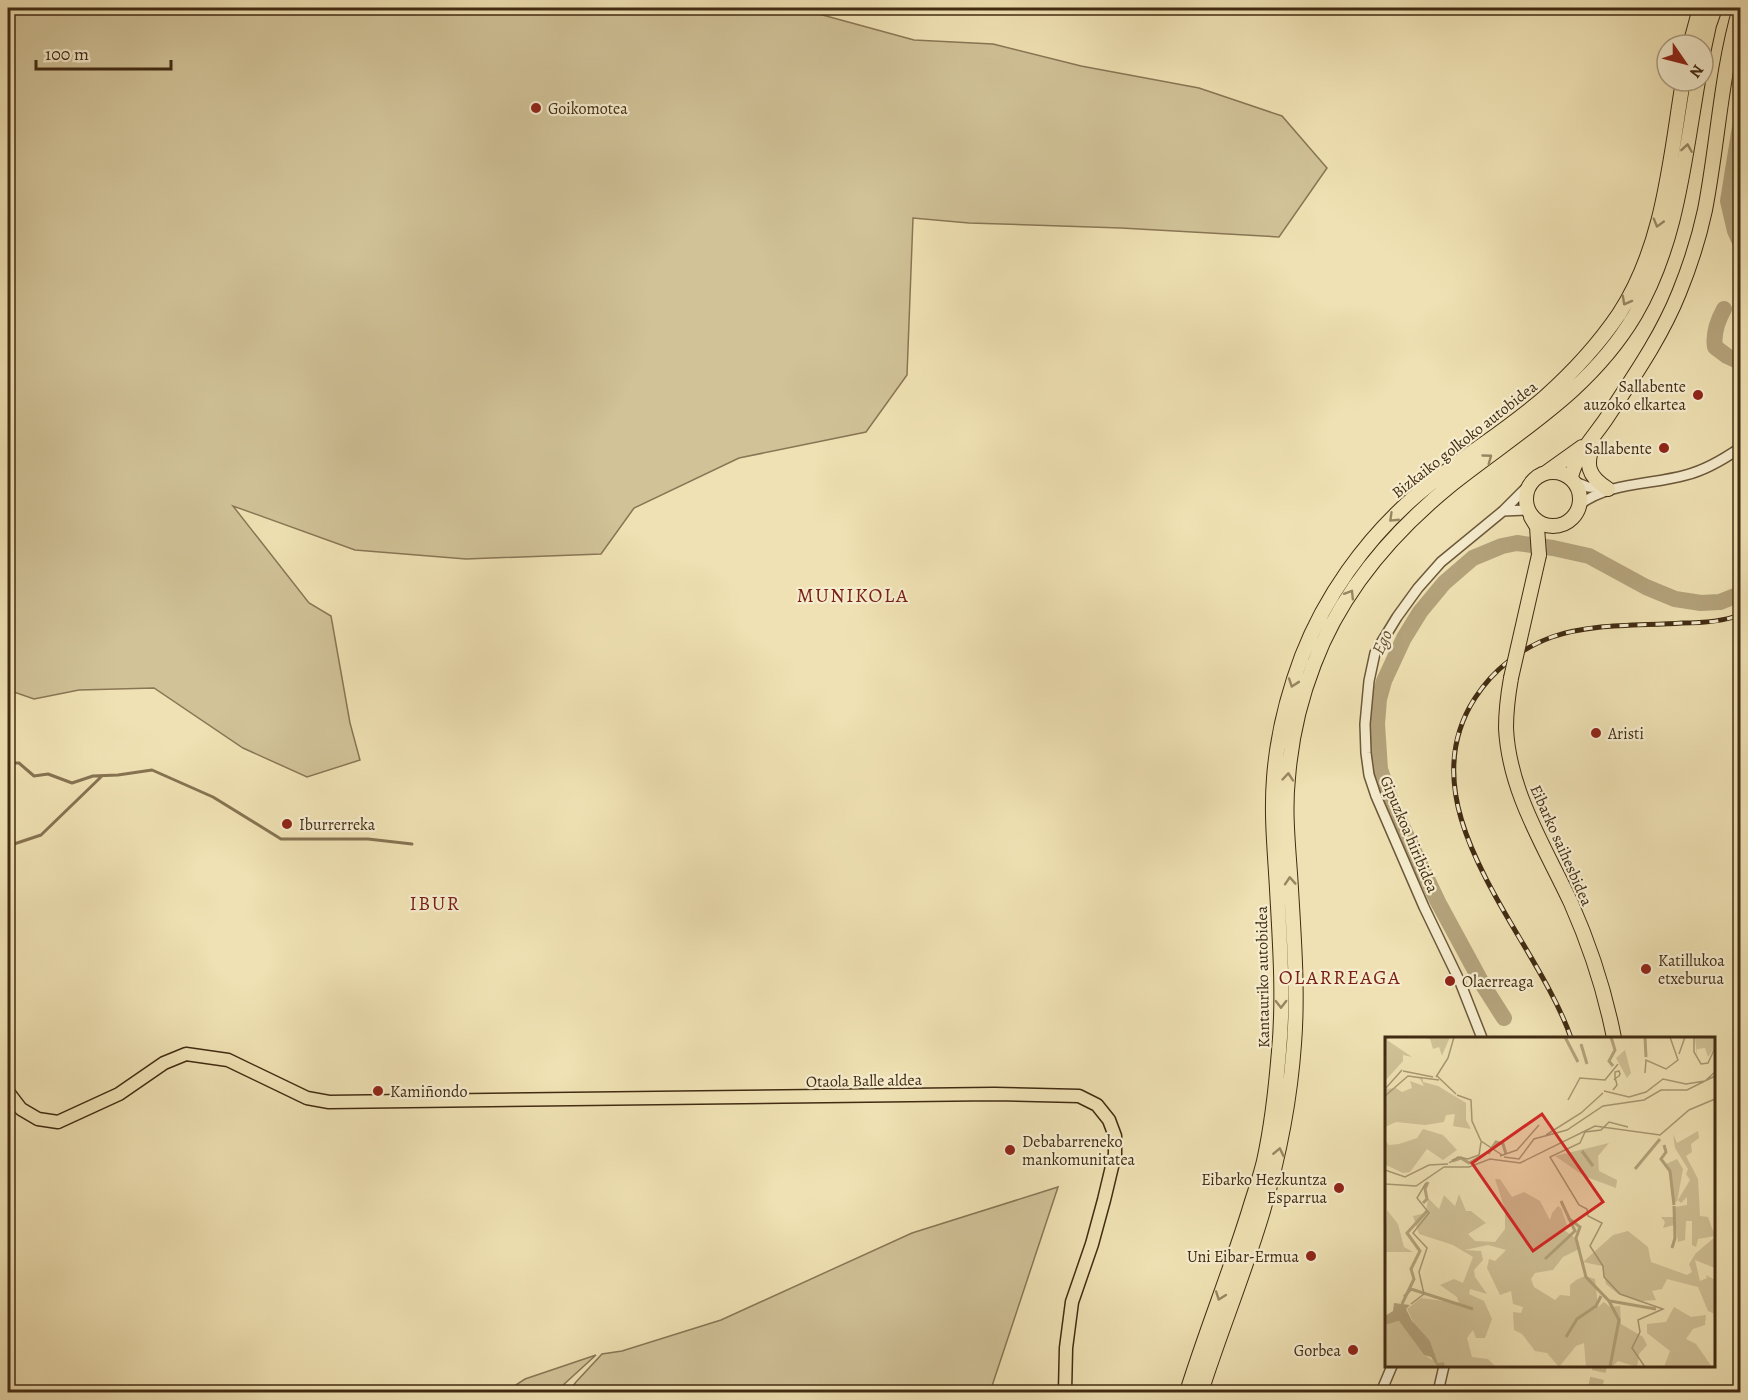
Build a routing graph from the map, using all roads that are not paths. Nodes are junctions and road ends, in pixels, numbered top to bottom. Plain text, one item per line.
1 (1700, 8) edge
2 (1715, 8) edge
3 (1740, 8) edge
4 (1693, 33) edge
5 (1707, 33) edge
6 (1681, 93) edge
7 (1696, 93) edge
8 (1657, 251) junction
9 (1604, 422) junction
10 (1589, 442) junction
11 (1740, 448) edge
12 (1547, 472) junction
13 (1573, 480) junction
14 (1528, 486) junction
15 (1610, 489) junction
16 (1579, 505) junction
17 (1503, 511) junction
18 (1529, 513) junction
19 (1563, 525) junction
20 (1543, 540) junction
21 (1280, 835) junction
22 (1481, 1034) edge
23 (1614, 1037) edge
24 (8, 1092) edge
25 (1391, 1367) edge
26 (1444, 1367) edge
27 (1065, 1392) edge
28 (1187, 1392) edge
29 (1201, 1392) edge
30 (1382, 1392) edge
31 (1438, 1392) edge

1 - 4 highway
2 - 5 highway
3 - 9 highway
6 -> 8 highway
8 -> 7 highway
8 - 21 highway, Bizkaiko golkoko autobidea
9 - 10 highway
9 - 15 highway
10 - 12 highway
10 - 13 highway
11 - 15 street
12 - 13 highway
12 - 14 highway
13 - 15 street
13 - 16 highway
14 - 17 street, Gipuzkoa hiribidea
14 - 18 highway
15 - 16 street
16 - 19 highway
17 - 18 street
17 - 22 street, Gipuzkoa hiribidea
18 - 19 highway
18 - 20 highway, Eibarko saihesbidea
19 - 20 highway
20 - 23 highway, Eibarko saihesbidea, bridge
21 -> 28 highway, Kantauriko autobidea
29 -> 21 highway, Kantauriko autobidea
24 - 27 main road, Otaola Balle aldea
25 - 30 street
26 - 31 street

